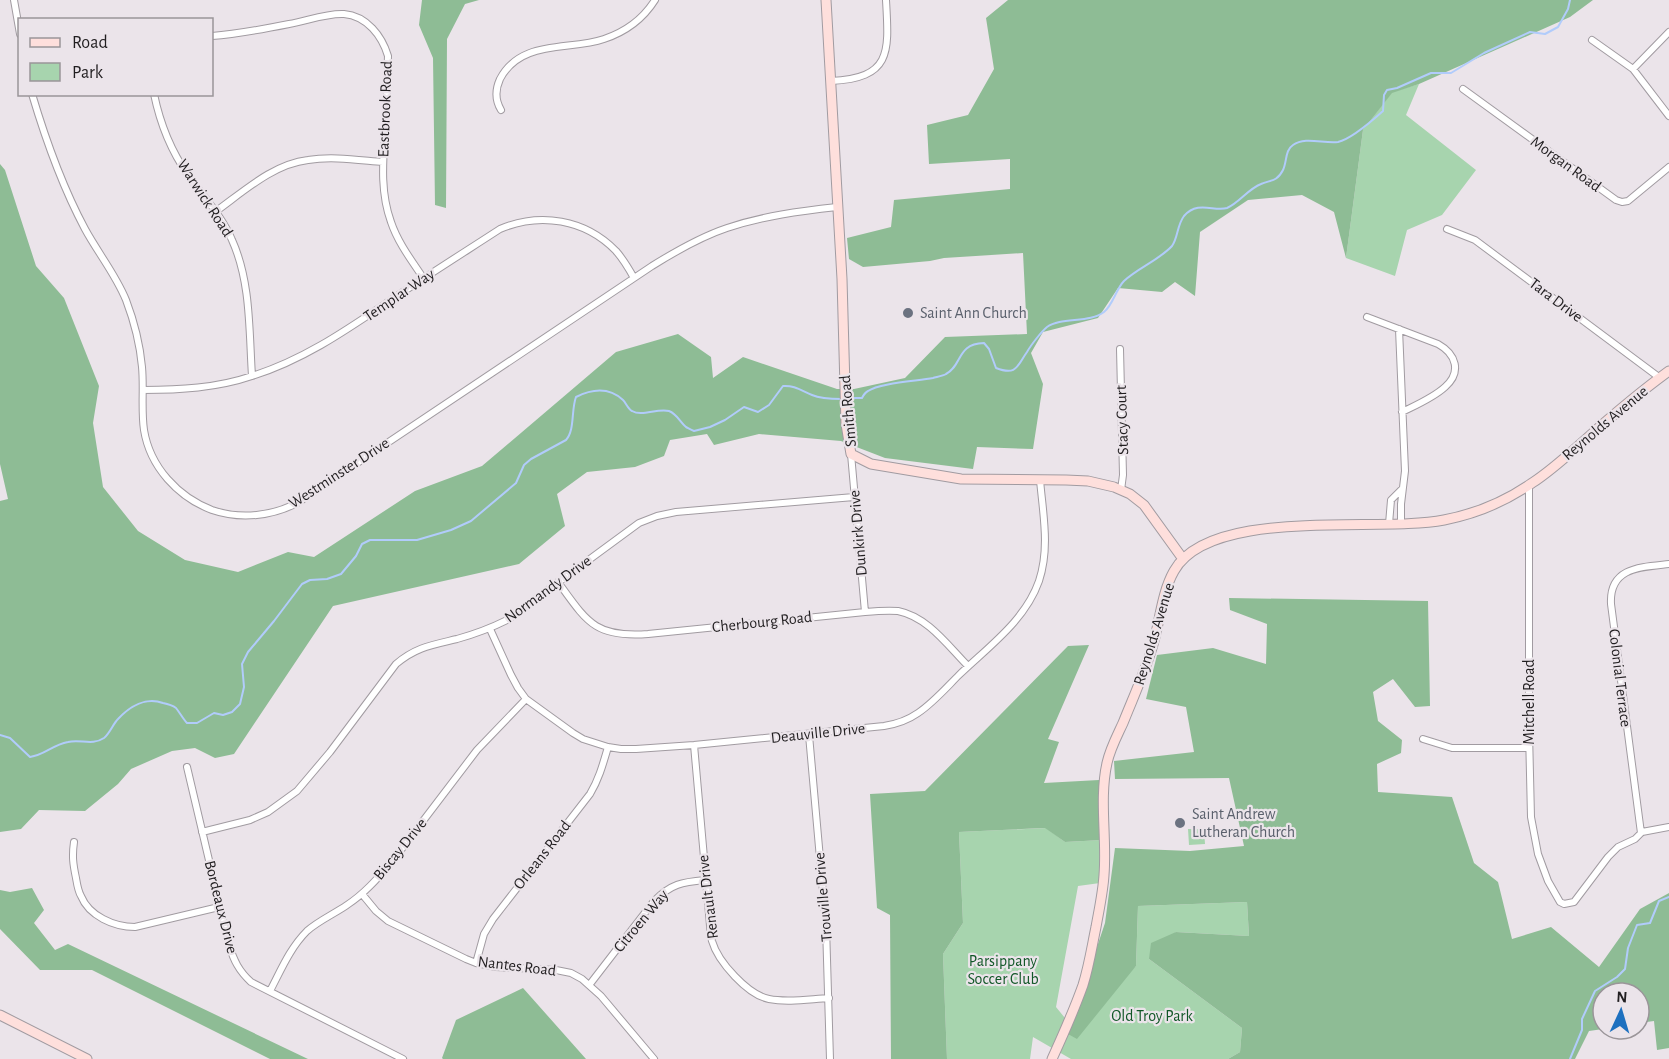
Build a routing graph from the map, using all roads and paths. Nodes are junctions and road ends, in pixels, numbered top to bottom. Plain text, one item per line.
1 (14, 0) edge
2 (655, 0) edge
3 (826, 0) edge
4 (886, 0) edge
5 (18, 23) edge
6 (1669, 32) edge
7 (213, 36) edge
8 (1592, 40) dead end
9 (1632, 69) junction
10 (831, 81) junction
11 (1463, 89) dead end
12 (33, 96) edge
13 (155, 96) edge
14 (501, 110) dead end
15 (1669, 116) edge
16 (382, 162) junction
17 (1669, 167) edge
18 (837, 207) junction
19 (215, 212) junction
20 (1447, 229) dead end
21 (634, 278) junction
22 (424, 279) junction
23 (1367, 317) dead end
24 (1399, 329) junction
25 (1120, 349) dead end
26 (1669, 371) edge
27 (252, 376) junction
28 (1660, 378) junction
29 (143, 390) junction
30 (1402, 412) junction
31 (851, 454) junction
32 (1040, 480) junction
33 (1529, 485) junction
34 (1121, 489) junction
35 (1401, 490) junction
36 (854, 497) junction
37 (1401, 523) junction
38 (1389, 524) junction
39 (1183, 559) junction
40 (1669, 564) edge
41 (558, 582) junction
42 (865, 612) junction
43 (490, 629) junction
44 (968, 666) junction
45 (526, 699) junction
46 (809, 735) junction
47 (1424, 739) dead end
48 (694, 745) junction
49 (608, 747) junction
50 (1529, 748) junction
51 (187, 767) dead end
52 (1669, 827) edge
53 (202, 832) junction
54 (1641, 833) junction
55 (75, 842) dead end
56 (705, 880) junction
57 (362, 894) junction
58 (219, 907) junction
59 (476, 963) junction
60 (590, 984) junction
61 (270, 991) junction
62 (829, 998) junction
63 (0, 1016) edge
64 (87, 1059) edge
65 (403, 1059) edge
66 (654, 1059) edge
67 (830, 1059) edge
68 (1052, 1059) edge

1 - 5 street
2 - 14 street
3 - 10 street, Smith Road
4 - 10 street
6 - 9 street
7 - 16 street, Eastbrook Road
8 - 9 street
9 - 15 street
10 - 18 street, Smith Road
11 - 17 street, Morgan Road
12 - 29 street, Westminster Drive
13 - 19 street, Warwick Road
16 - 19 street
16 - 22 street, Eastbrook Road
18 - 21 street, Westminster Drive
18 - 31 street, Smith Road
19 - 27 street, Warwick Road
20 - 28 street, Tara Drive
21 - 22 street, Templar Way
21 - 29 street, Westminster Drive
22 - 27 street, Templar Way
23 - 24 street
24 - 30 street
24 - 30 street
25 - 34 street, Stacy Court
26 - 28 street, Reynolds Avenue
27 - 29 street, Templar Way
28 - 33 street, Reynolds Avenue
30 - 35 street
31 - 32 street, Smith Road
31 - 36 street, Dunkirk Drive
32 - 34 street, Smith Road
32 - 44 street, Deauville Drive
33 - 37 street, Reynolds Avenue
33 - 50 street, Mitchell Road
34 - 39 street, Smith Road
35 - 37 street
35 - 38 street
36 - 41 street, Normandy Drive
36 - 42 street, Dunkirk Drive
37 - 38 street, Reynolds Avenue
38 - 39 street, Reynolds Avenue
39 - 68 street, Reynolds Avenue
40 - 54 street, Colonial Terrace
41 - 42 street, Cherbourg Road
41 - 43 street, Normandy Drive
42 - 44 street, Cherbourg Road
43 - 45 street, Deauville Drive
43 - 53 street, Normandy Drive
44 - 46 street, Deauville Drive
45 - 49 street, Deauville Drive
45 - 57 street, Biscay Drive
46 - 48 street, Deauville Drive
46 - 62 street, Trouville Drive
47 - 50 street
48 - 49 street, Deauville Drive
48 - 56 street, Renault Drive
49 - 59 street, Orleans Road
50 - 54 street, Mitchell Road
51 - 53 street, Bordeaux Drive
52 - 54 street
53 - 58 street, Bordeaux Drive
55 - 58 street
56 - 60 street, Citroen Way
56 - 62 street, Renault Drive
57 - 59 street, Nantes Road
57 - 61 street, Biscay Drive
58 - 61 street, Bordeaux Drive
59 - 60 street, Nantes Road
60 - 66 street, Nantes Road
61 - 65 street, Bordeaux Drive
62 - 67 street, Trouville Drive
63 - 64 street

